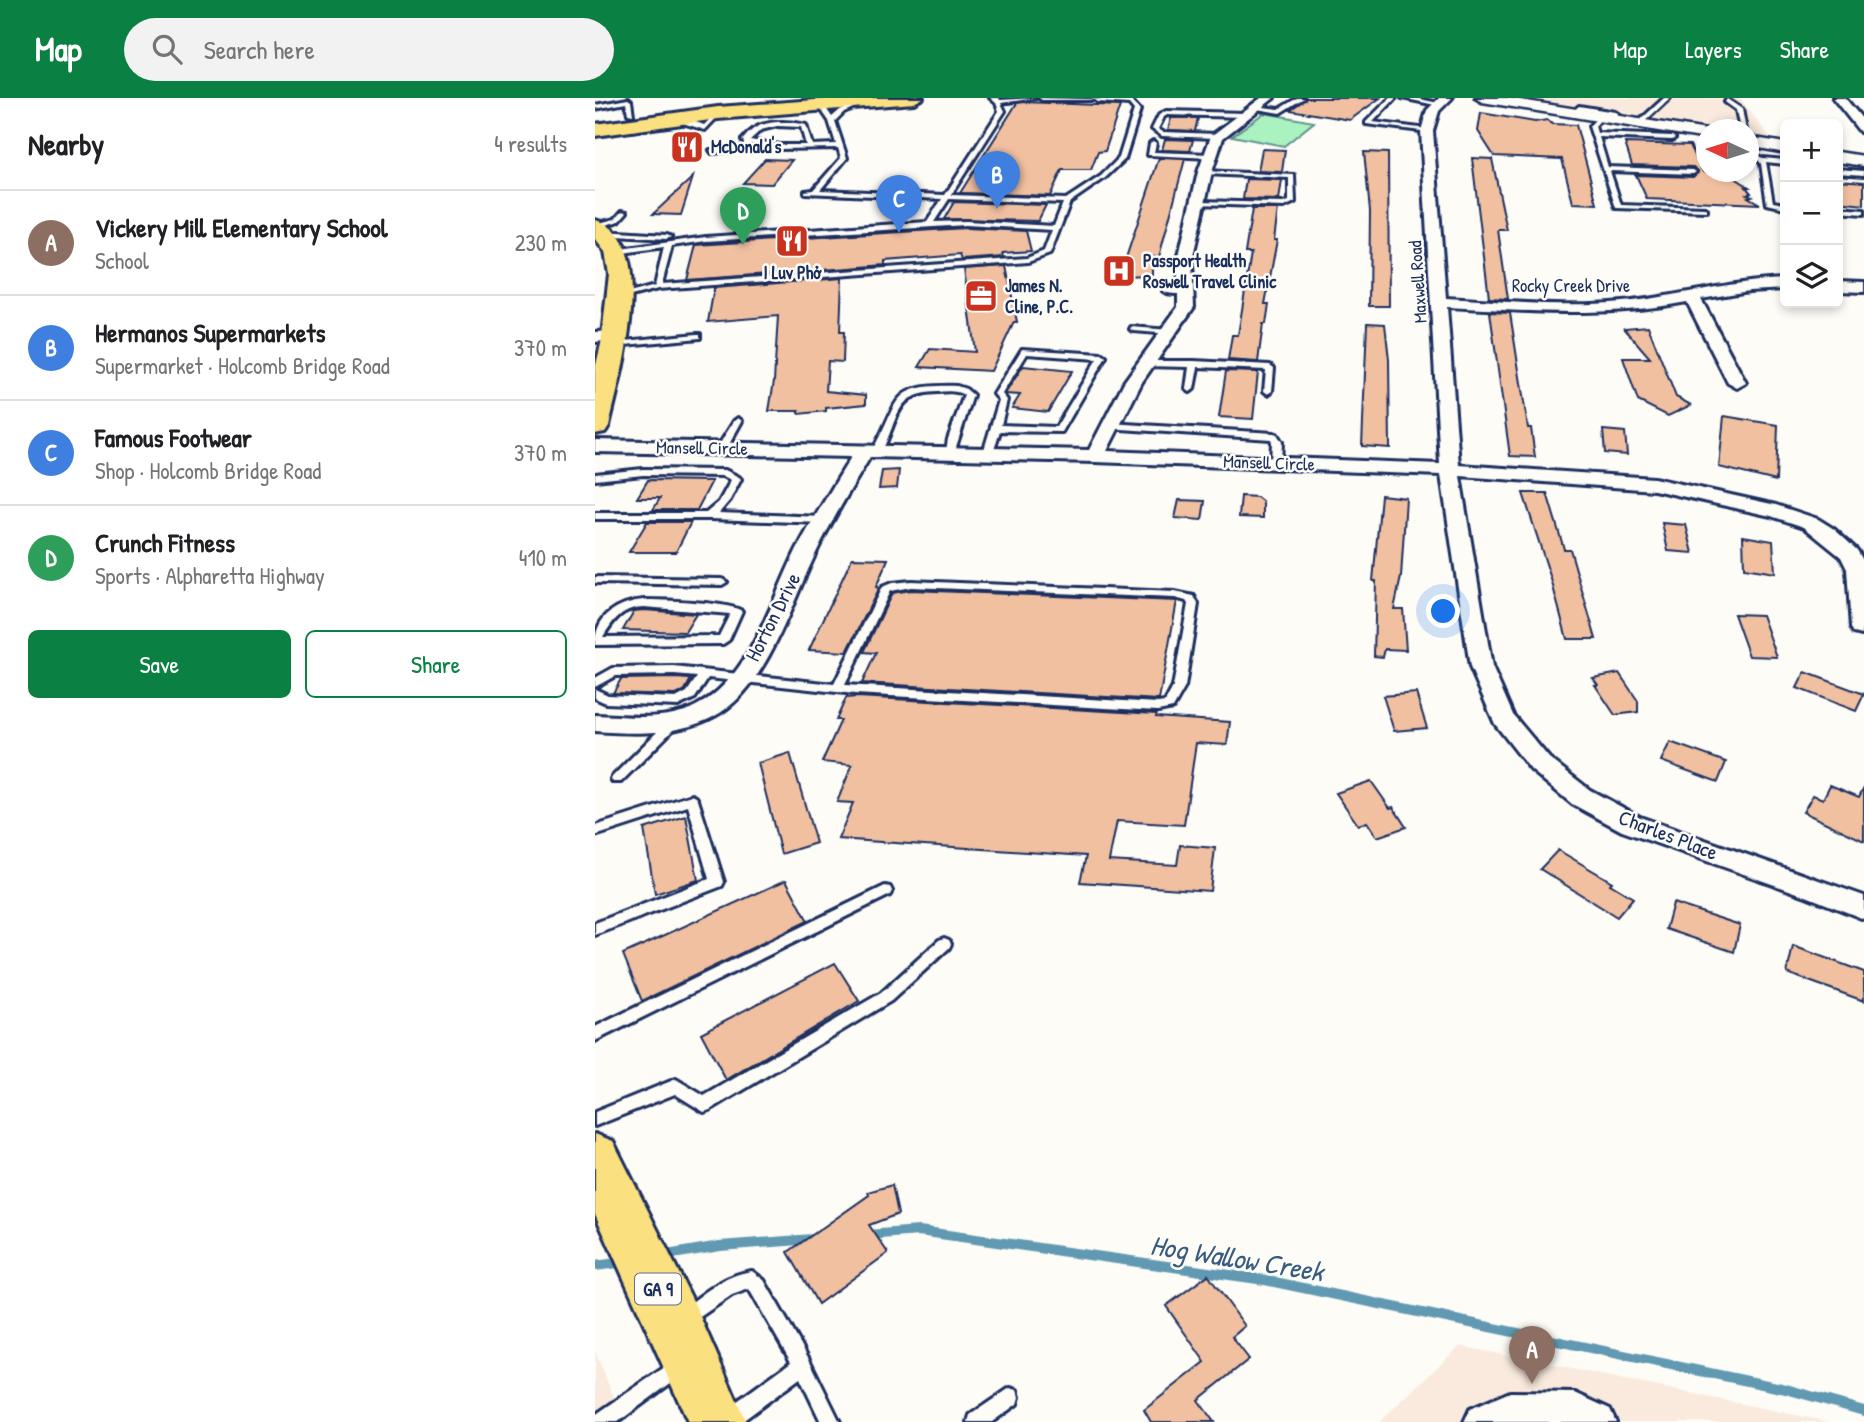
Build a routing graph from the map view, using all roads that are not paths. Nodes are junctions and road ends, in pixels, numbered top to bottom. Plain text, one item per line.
1 (778, 98) edge
2 (914, 98) edge
3 (988, 98) edge
4 (1033, 98) edge
5 (1042, 98) edge
6 (1268, 98) edge
7 (1301, 98) edge
8 (1393, 98) edge
9 (1405, 98) edge
10 (1482, 98) edge
11 (1667, 98) edge
12 (1839, 98) edge
13 (1098, 99) edge
14 (996, 100) edge
15 (1510, 100) edge
16 (1443, 101) edge
17 (1727, 101) dead end
18 (595, 107) edge
19 (823, 108) edge
20 (1249, 112) junction
21 (631, 114) junction
22 (595, 119) edge
23 (1606, 119) junction
24 (1741, 119) edge
25 (1639, 124) junction
26 (595, 130) edge
27 (1864, 130) edge
28 (1427, 131) junction
29 (1696, 133) edge
30 (1595, 135) junction
31 (1217, 136) junction
32 (1672, 138) dead end
33 (1153, 143) dead end
34 (745, 144) junction
35 (1759, 145) edge
36 (839, 146) junction
37 (809, 147) junction
38 (712, 151) dead end
39 (1780, 152) edge
40 (1780, 155) edge
41 (1210, 156) junction
42 (1843, 158) edge
43 (1759, 159) edge
44 (1762, 160) junction
45 (1863, 163) edge
46 (1606, 169) junction
47 (1843, 169) edge
48 (1205, 172) junction
49 (1693, 172) dead end
50 (947, 198) junction
51 (1067, 201) junction
52 (1199, 203) junction
53 (1780, 205) edge
54 (1705, 210) dead end
55 (1843, 210) edge
56 (1864, 212) edge
57 (929, 224) junction
58 (1056, 228) junction
59 (599, 238) edge
60 (706, 239) junction
61 (669, 243) junction
62 (1780, 284) edge
63 (1843, 286) edge
64 (658, 287) junction
65 (1864, 287) edge
66 (1167, 291) dead end
67 (1185, 291) junction
68 (1691, 295) junction
69 (619, 297) junction
70 (1439, 302) junction
71 (1134, 329) dead end
72 (1170, 332) junction
73 (697, 336) dead end
74 (608, 346) edge
75 (1146, 364) junction
76 (1194, 364) junction
77 (1737, 383) dead end
78 (1190, 390) dead end
79 (1268, 391) dead end
80 (599, 398) edge
81 (738, 421) dead end
82 (595, 426) edge
83 (1109, 426) junction
84 (996, 428) junction
85 (595, 446) edge
86 (722, 448) junction
87 (871, 451) junction
88 (951, 451) junction
89 (988, 453) junction
90 (1095, 456) junction
91 (1276, 463) junction
92 (1450, 471) junction
93 (595, 477) edge
94 (595, 516) edge
95 (710, 516) junction
96 (823, 520) junction
97 (595, 580) edge
98 (722, 582) dead end
99 (1863, 628) edge
100 (595, 641) edge
101 (705, 674) junction
102 (741, 677) junction
103 (595, 683) edge
104 (838, 688) junction
105 (595, 693) edge
106 (595, 723) edge
107 (673, 723) junction
108 (617, 779) dead end
109 (595, 831) edge
110 (885, 891) dead end
111 (1864, 908) edge
112 (595, 929) edge
113 (944, 944) dead end
114 (595, 1034) edge
115 (595, 1150) edge
116 (682, 1342) junction
117 (803, 1365) junction
118 (1010, 1397) dead end
119 (601, 1422) edge
120 (717, 1422) edge
121 (725, 1422) edge
122 (831, 1422) edge
123 (977, 1422) edge
124 (1483, 1422) edge
125 (1597, 1422) edge

1 - 21 main road
2 - 19 main road
3 - 14 lane
4 - 14 lane
5 - 13 lane
6 - 20 street
7 - 20 lane
8 - 28 lane
9 - 16 lane
10 - 15 street
11 - 25 lane
12 - 27 street
13 - 51 lane
14 - 50 lane
15 - 23 street
16 - 28 street, Maxwell Road
17 - 24 lane
18 - 21 lane
19 - 26 main road
19 - 36 lane
20 - 31 street
20 - 31 lane
21 - 22 main road
23 - 25 street
23 - 30 lane
25 - 29 street
28 - 70 street, Maxwell Road
30 - 32 lane
30 - 46 lane
31 - 41 street
33 - 41 lane
34 - 37 lane
34 - 37 lane
34 - 38 lane
35 - 39 street
36 - 37 lane
36 - 50 lane
40 - 44 lane
41 - 48 street
42 - 45 street
43 - 44 lane
44 - 53 lane
45 - 47 lane
46 - 49 lane
46 - 54 lane
48 - 52 street
48 - 52 lane
50 - 51 lane
50 - 57 lane
51 - 58 lane
52 - 67 street
55 - 56 lane
57 - 58 lane
57 - 60 lane
58 - 64 lane
59 - 60 lane
59 - 61 lane
59 - 69 main road
60 - 61 lane
61 - 64 lane
62 - 68 street, Rocky Creek Drive
63 - 65 street
64 - 69 lane
66 - 67 lane
67 - 72 street
68 - 70 street, Rocky Creek Drive
68 - 77 street
69 - 74 main road
70 - 92 street, Maxwell Road
71 - 72 lane
72 - 75 street
73 - 74 lane
74 - 80 main road
75 - 76 lane
75 - 83 street
76 - 78 lane
76 - 79 lane
80 - 82 main road
81 - 86 lane
83 - 90 street
83 - 91 lane
84 - 84 lane
84 - 89 lane
85 - 86 street, Mansell Circle
86 - 87 street, Mansell Circle
87 - 88 street, Mansell Circle
87 - 88 lane
87 - 96 street, Horton Drive
88 - 89 street, Mansell Circle
89 - 90 street, Mansell Circle
90 - 91 street, Mansell Circle
91 - 92 street, Mansell Circle
92 - 99 street, Mansell Circle
92 - 111 street, Charles Place
93 - 95 lane
94 - 95 lane
95 - 96 lane
96 - 102 street, Horton Drive
97 - 98 lane
100 - 100 lane
101 - 102 lane
101 - 103 lane
101 - 105 lane
102 - 104 lane
102 - 107 street, Horton Drive
104 - 104 lane
106 - 107 street, Horton Drive
107 - 108 lane
109 - 112 lane
110 - 114 lane
113 - 115 lane
115 - 116 main road, GA 9
116 - 117 lane
116 - 119 lane
116 - 120 main road, GA 9
117 - 121 lane
117 - 122 lane
118 - 123 lane
124 - 125 street

